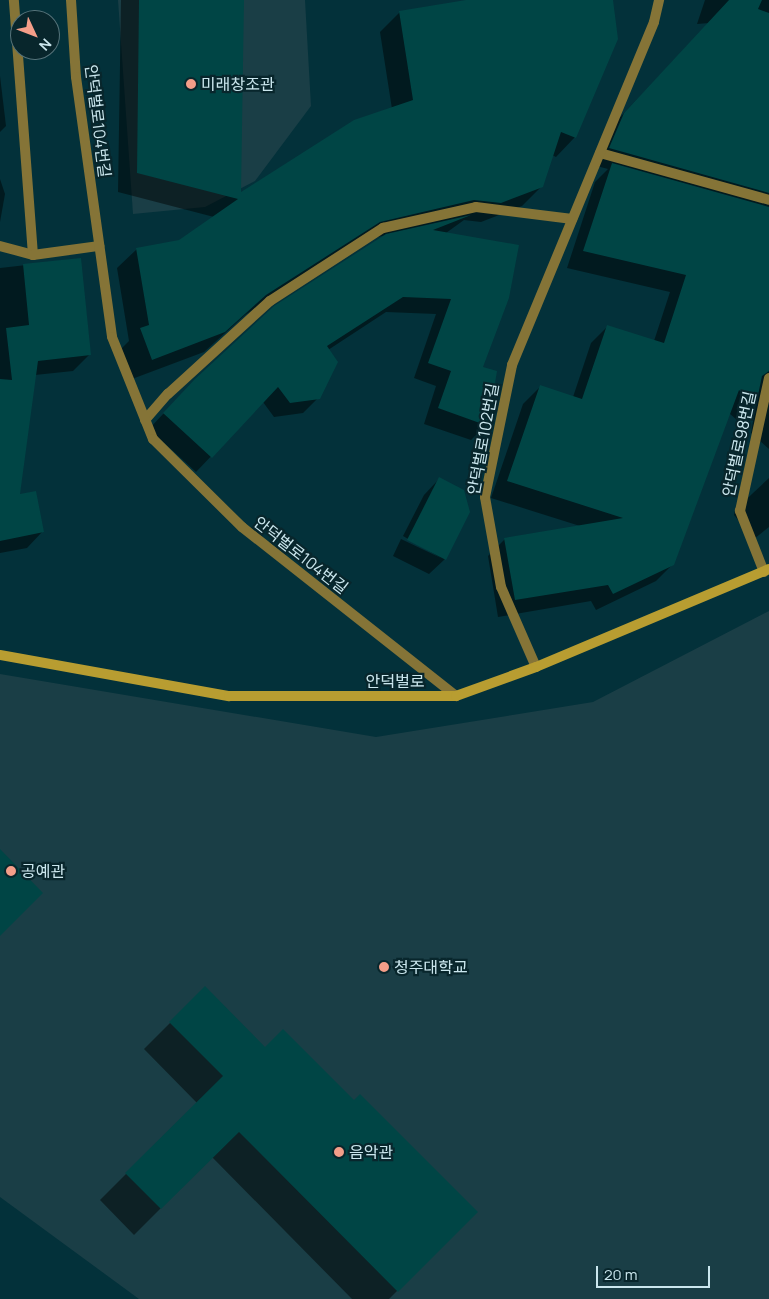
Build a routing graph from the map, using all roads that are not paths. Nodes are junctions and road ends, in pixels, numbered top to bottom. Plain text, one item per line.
1 (14, 0) edge
2 (71, 0) edge
3 (659, 0) edge
4 (600, 153) junction
5 (769, 200) edge
6 (572, 219) junction
7 (0, 246) edge
8 (100, 246) junction
9 (33, 255) junction
10 (769, 378) edge
11 (145, 420) junction
12 (767, 570) edge
13 (0, 655) edge
14 (536, 667) junction
15 (456, 696) junction

1 - 9 street
2 - 8 street, 안덕벌로104번길
3 - 4 street, 안덕벌로102번길
4 - 5 street
4 - 6 street, 안덕벌로102번길
6 - 11 street
6 - 14 street, 안덕벌로102번길
7 - 9 street
8 - 9 street
8 - 11 street, 안덕벌로104번길
10 - 12 street, 안덕벌로98번길
11 - 15 street, 안덕벌로104번길
12 - 14 street, 안덕벌로
13 - 15 street, 안덕벌로
14 - 15 street, 안덕벌로

